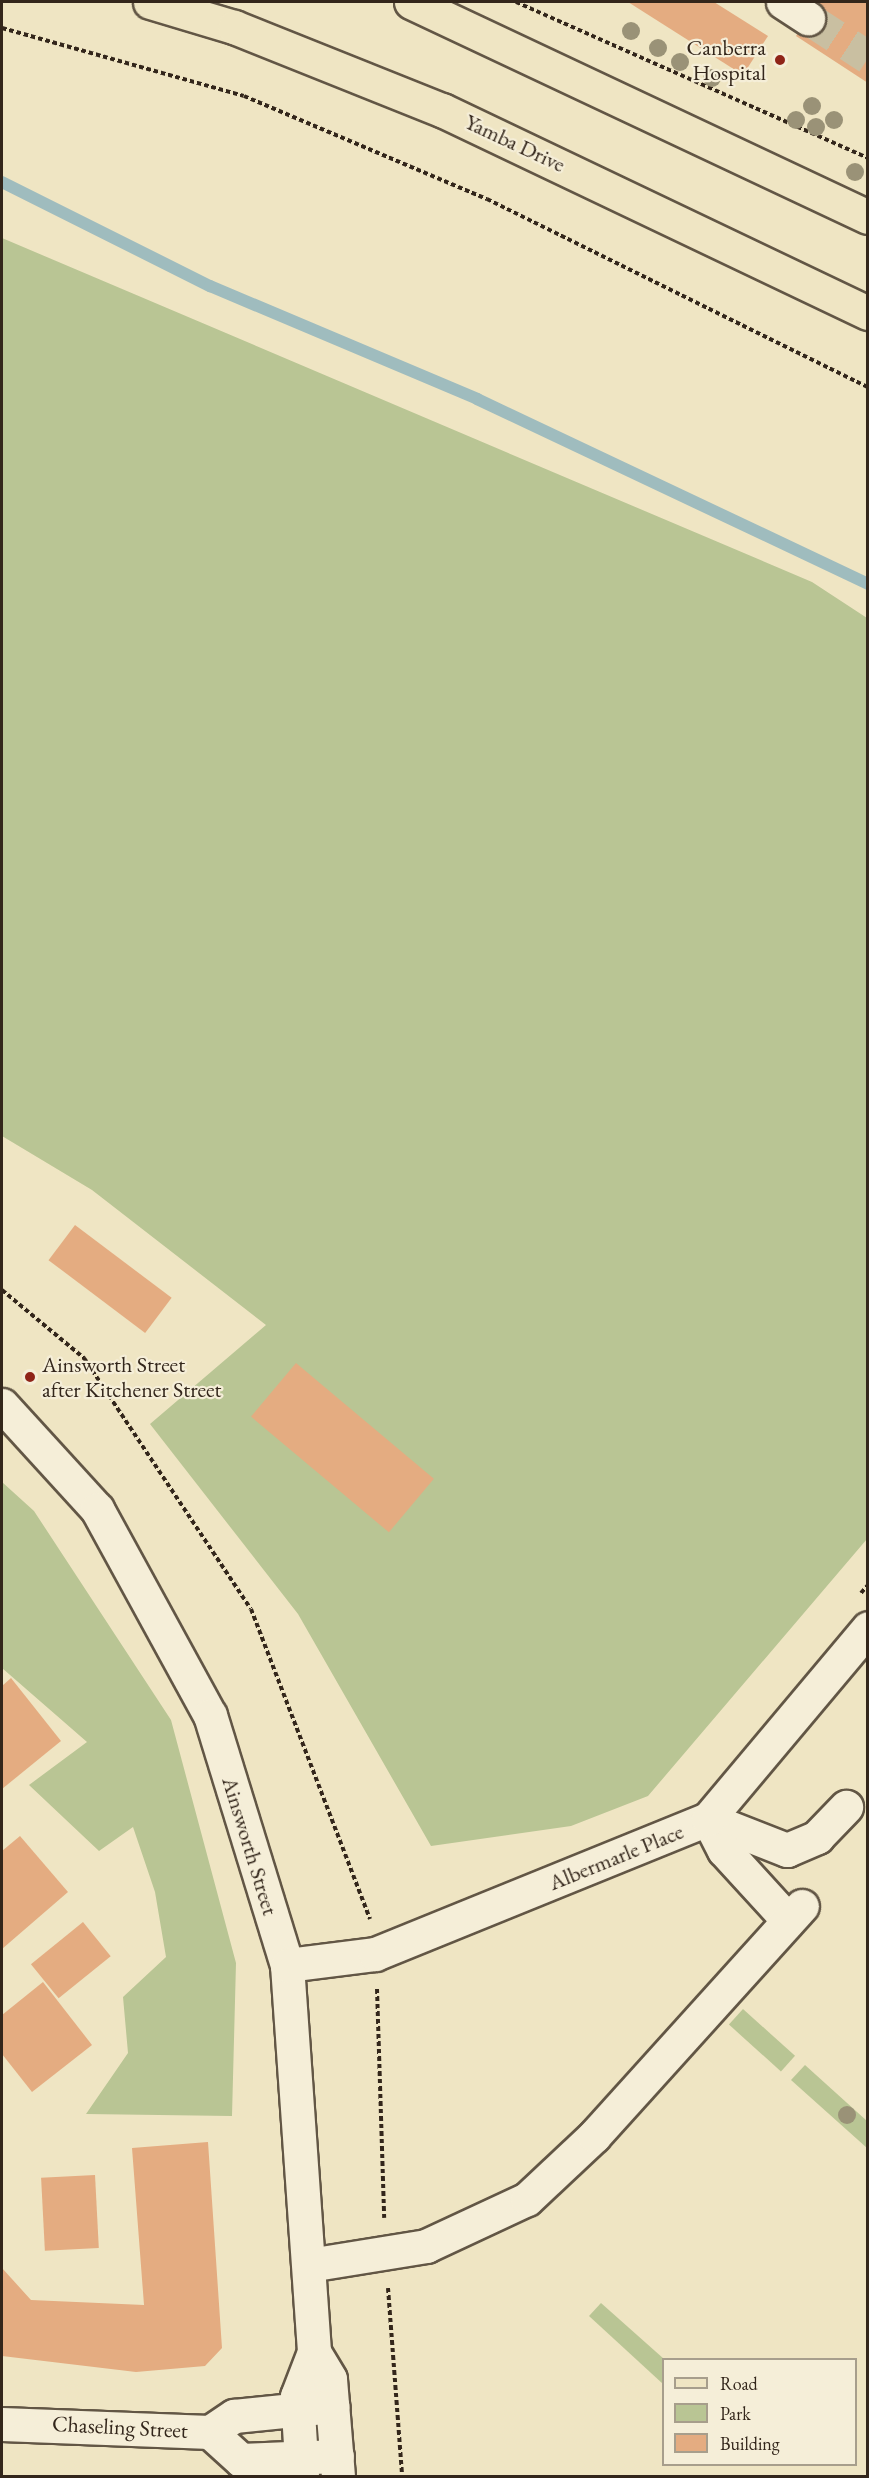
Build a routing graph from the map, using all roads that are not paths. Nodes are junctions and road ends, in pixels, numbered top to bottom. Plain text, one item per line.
1 (150, 2) edge
2 (411, 2) edge
3 (867, 217) edge
4 (867, 313) edge
5 (2, 1405) edge
6 (860, 1616) edge
7 (846, 1807) dead end
8 (708, 1819) junction
9 (287, 1965) junction
10 (309, 2265) junction
11 (314, 2352) junction
12 (332, 2406) junction
13 (2, 2408) edge
14 (296, 2409) junction
15 (16, 2423) edge
16 (210, 2432) junction
17 (338, 2466) edge
18 (301, 2467) edge

1 - 4 main road, Yamba Drive
2 - 3 main road
5 - 9 street, Ainsworth Street
6 - 8 street, Albermarle Place
7 - 8 street
8 - 9 street, Albermarle Place
8 - 10 street
9 - 10 street, Ainsworth Street
10 - 11 street, Ainsworth Street
11 - 12 street, Ainsworth Street
11 - 14 street, Ainsworth Street
12 - 14 street, Chaseling Street
12 - 17 street, Ainsworth Street
13 - 15 street, Chaseling Street
14 - 16 street, Chaseling Street
14 - 18 street, Ainsworth Street
15 - 16 street, Chaseling Street
16 - 18 street, Chaseling Street
17 - 18 street, Chaseling Street

